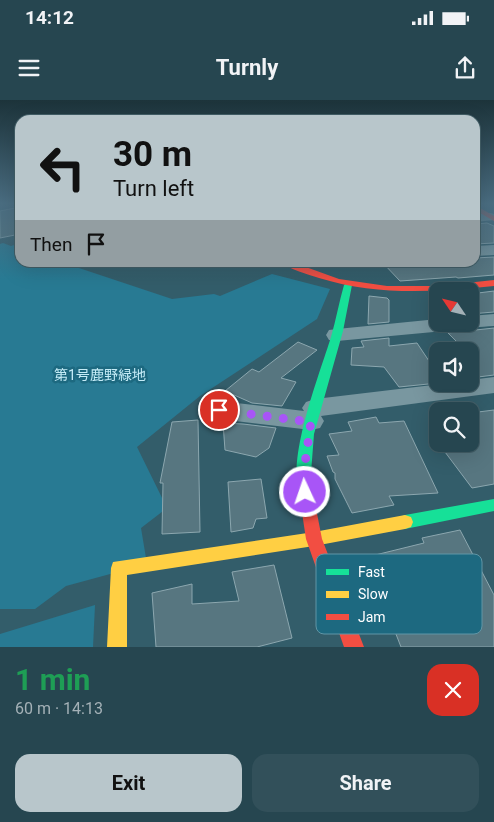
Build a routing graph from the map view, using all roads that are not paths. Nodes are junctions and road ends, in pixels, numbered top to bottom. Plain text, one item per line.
1 (494, 250) edge
2 (480, 251) edge
3 (295, 267) edge
4 (494, 283) edge
5 (348, 285) junction
6 (494, 320) edge
7 (479, 321) edge
8 (429, 326) edge
9 (337, 335) junction
10 (494, 385) edge
11 (219, 410) dead end
12 (313, 415) junction
13 (494, 505) edge
14 (314, 538) junction
15 (320, 554) edge
16 (349, 634) edge
17 (117, 647) edge
18 (354, 647) edge

1 - 2 street
3 - 5 street
4 - 5 street
5 - 9 street
6 - 7 street
8 - 9 street
9 - 12 street
10 - 12 street
11 - 12 street
12 - 14 street
13 - 14 street
14 - 15 street
14 - 17 street
16 - 18 street

